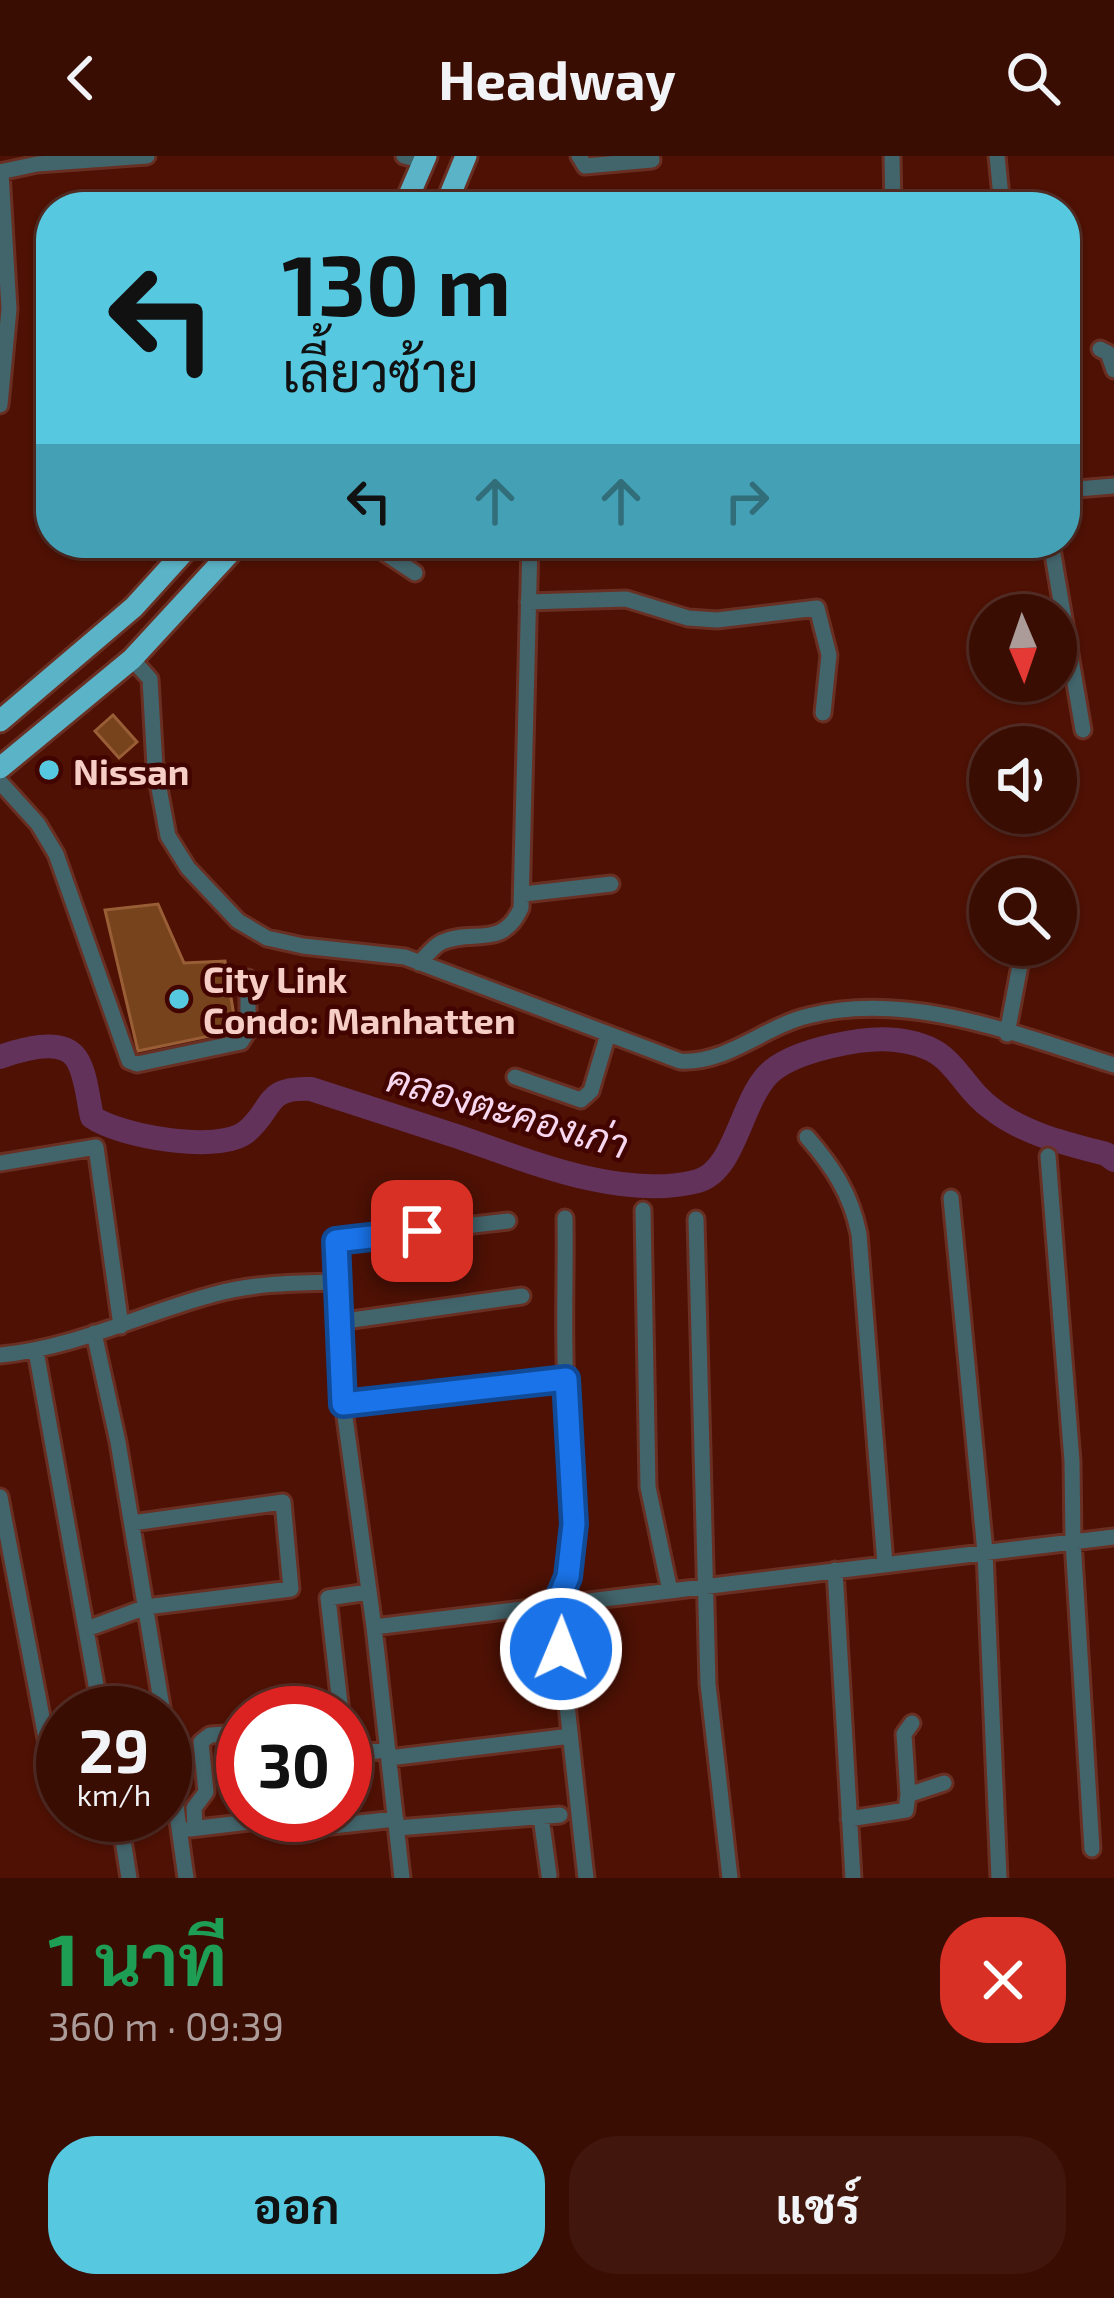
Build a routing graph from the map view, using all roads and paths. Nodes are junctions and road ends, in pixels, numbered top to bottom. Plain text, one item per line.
1 (147, 156) edge
2 (466, 156) edge
3 (579, 156) edge
4 (651, 156) edge
5 (892, 156) edge
6 (997, 156) edge
7 (98, 157) edge
8 (418, 158) edge
9 (1, 172) edge
10 (408, 192) edge
11 (451, 192) edge
12 (893, 192) edge
13 (1001, 192) edge
14 (1100, 349) dead end
15 (1114, 370) edge
16 (0, 405) edge
17 (1114, 486) edge
18 (1080, 489) edge
19 (178, 558) edge
20 (225, 558) edge
21 (393, 558) edge
22 (529, 558) edge
23 (1054, 558) edge
24 (415, 572) dead end
25 (528, 602) junction
26 (133, 659) junction
27 (823, 713) dead end
28 (0, 722) edge
29 (1084, 730) dead end
30 (0, 768) edge
31 (0, 782) edge
32 (611, 884) dead end
33 (524, 894) junction
34 (419, 963) junction
35 (1020, 966) edge
36 (248, 979) dead end
37 (608, 1034) junction
38 (1006, 1034) junction
39 (1114, 1065) edge
40 (515, 1077) dead end
41 (807, 1137) dead end
42 (1048, 1156) dead end
43 (0, 1163) edge
44 (951, 1198) dead end
45 (643, 1210) dead end
46 (565, 1218) dead end
47 (695, 1219) dead end
48 (508, 1221) dead end
49 (336, 1282) junction
50 (522, 1297) dead end
51 (338, 1322) junction
52 (122, 1326) junction
53 (94, 1333) junction
54 (36, 1351) junction
55 (0, 1355) edge
56 (566, 1379) junction
57 (343, 1404) junction
58 (0, 1498) edge
59 (132, 1523) junction
60 (1114, 1537) edge
61 (1073, 1541) junction
62 (985, 1552) junction
63 (885, 1564) junction
64 (835, 1570) junction
65 (704, 1587) junction
66 (670, 1591) junction
67 (368, 1592) junction
68 (556, 1605) junction
69 (146, 1607) junction
70 (374, 1627) junction
71 (87, 1629) junction
72 (36, 1686) edge
73 (96, 1686) edge
74 (159, 1686) edge
75 (338, 1686) edge
76 (912, 1723) dead end
77 (216, 1736) edge
78 (563, 1738) dead end
79 (372, 1754) edge
80 (388, 1754) junction
81 (944, 1783) dead end
82 (908, 1795) junction
83 (192, 1815) edge
84 (560, 1815) dead end
85 (542, 1817) junction
86 (849, 1819) junction
87 (372, 1822) edge
88 (396, 1823) junction
89 (123, 1842) edge
90 (187, 1842) edge
91 (1093, 1849) dead end
92 (549, 1875) dead end
93 (129, 1878) edge
94 (186, 1878) edge
95 (402, 1878) edge
96 (586, 1878) edge
97 (730, 1878) edge
98 (853, 1878) edge
99 (999, 1878) edge

1 - 7 street
2 - 11 highway
3 - 4 street
5 - 12 street
6 - 13 street
7 - 9 street
8 - 10 highway
9 - 16 street
14 - 15 street
17 - 18 street
19 - 28 highway
20 - 26 highway
21 - 24 street
22 - 25 street
23 - 29 street
25 - 27 street
25 - 33 street
26 - 30 highway
26 - 34 street
31 - 36 street
32 - 33 street
33 - 34 street
34 - 37 street
35 - 38 street
37 - 38 street
37 - 40 street
38 - 39 street
41 - 63 street
42 - 61 street
43 - 52 street
44 - 62 street
45 - 66 street
46 - 56 street
47 - 65 street
48 - 49 street
49 - 51 street
49 - 52 street
50 - 51 street
51 - 57 street
52 - 53 street
53 - 54 street
53 - 59 street
54 - 55 street
54 - 71 street
56 - 57 street
56 - 68 street
57 - 67 street
58 - 72 street
59 - 69 street
59 - 69 street
60 - 61 street
61 - 62 street
61 - 91 street
62 - 63 street
62 - 99 street
63 - 64 street
64 - 65 street
64 - 86 street
65 - 66 street
65 - 97 street
66 - 68 street
67 - 70 street
67 - 75 street
68 - 70 street
68 - 96 street
69 - 71 street
69 - 74 street
70 - 80 street
71 - 73 street
76 - 82 street
77 - 83 street
78 - 80 street
79 - 80 street
80 - 88 street
81 - 82 street
82 - 86 street
84 - 85 street
85 - 88 street
85 - 92 street
86 - 98 street
87 - 88 street
88 - 95 street
89 - 93 street
90 - 94 street

